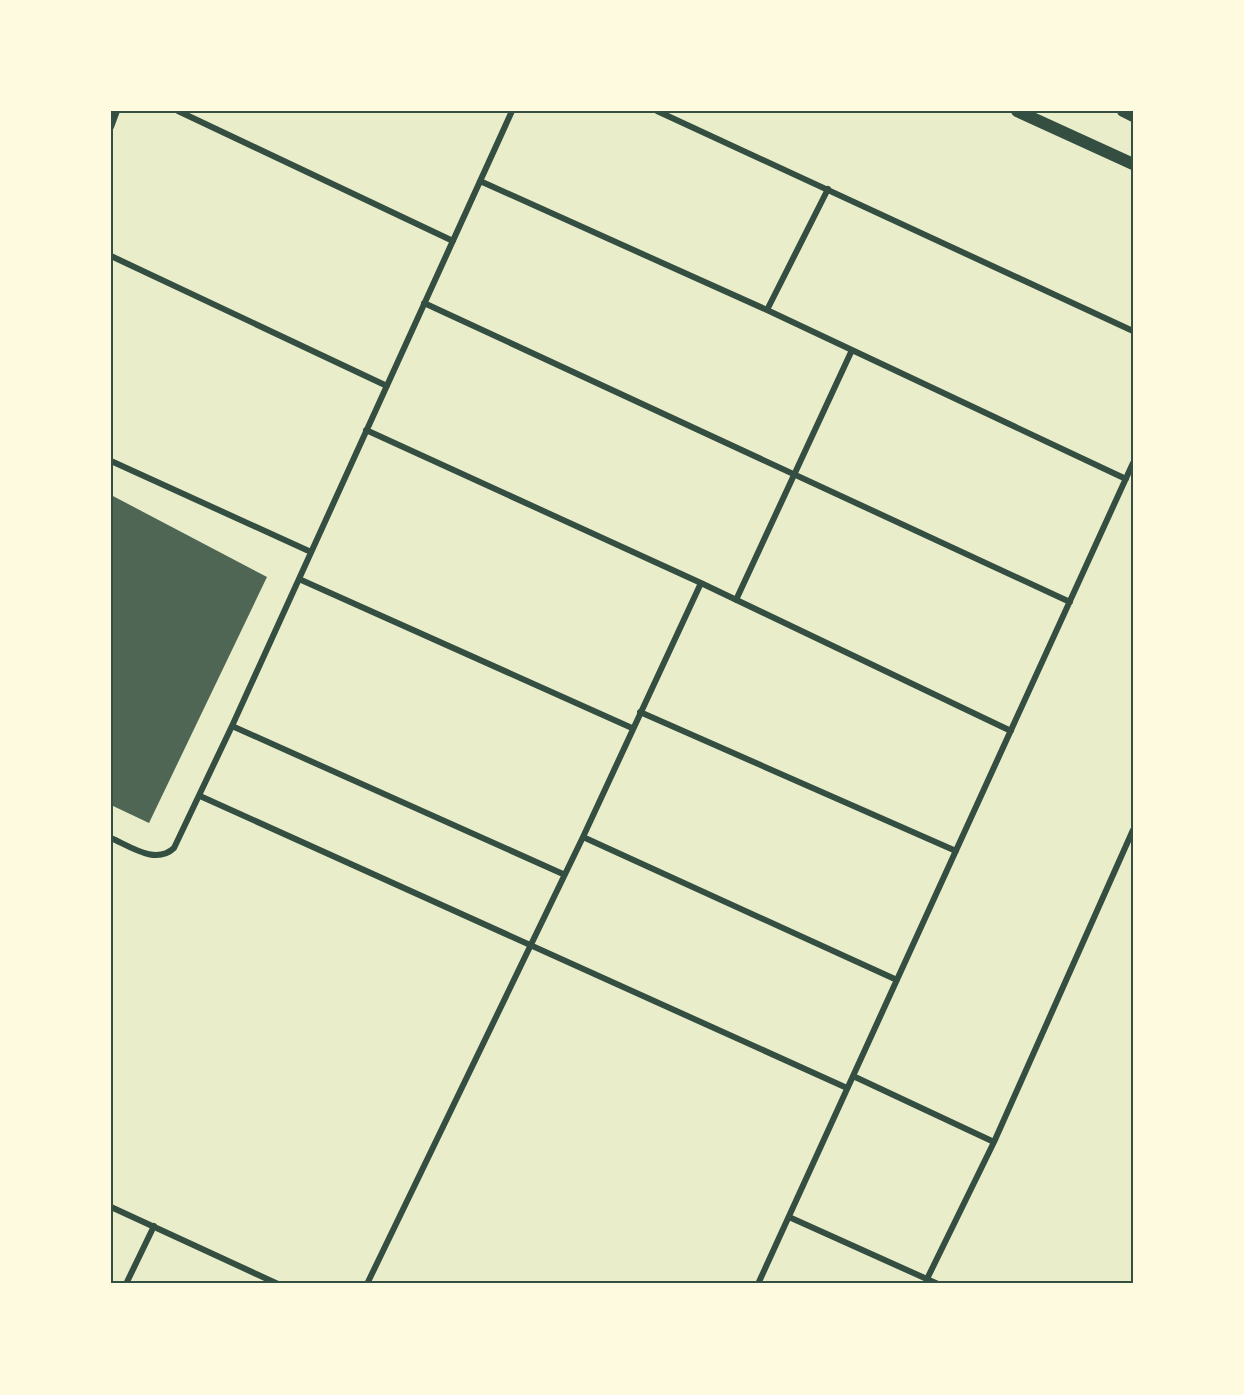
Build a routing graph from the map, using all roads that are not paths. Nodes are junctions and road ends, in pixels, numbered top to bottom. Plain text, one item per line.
1 (117, 111) edge
2 (178, 111) edge
3 (512, 111) edge
4 (657, 111) edge
5 (1017, 111) edge
6 (1123, 111) edge
7 (1133, 116) edge
8 (111, 127) edge
9 (1133, 164) edge
10 (480, 181) junction
11 (828, 189) junction
12 (453, 241) junction
13 (111, 256) edge
14 (424, 303) junction
15 (767, 310) junction
16 (1133, 331) edge
17 (852, 350) junction
18 (387, 386) junction
19 (366, 430) junction
20 (111, 461) edge
21 (1133, 463) edge
22 (794, 475) junction
23 (1126, 479) junction
24 (311, 552) junction
25 (299, 579) junction
26 (701, 583) junction
27 (736, 600) junction
28 (1070, 602) junction
29 (640, 712) junction
30 (232, 726) junction
31 (632, 728) junction
32 (1011, 731) junction
33 (200, 796) junction
34 (1133, 830) edge
35 (583, 837) junction
36 (111, 838) edge
37 (956, 851) junction
38 (563, 874) junction
39 (529, 946) junction
40 (897, 980) junction
41 (853, 1076) junction
42 (847, 1088) junction
43 (994, 1142) junction
44 (111, 1207) edge
45 (789, 1217) junction
46 (154, 1226) junction
47 (927, 1279) junction
48 (126, 1284) edge
49 (278, 1284) edge
50 (367, 1284) edge
51 (758, 1284) edge
52 (938, 1284) edge

1 - 8 street
2 - 12 street
3 - 10 street
4 - 11 street
5 - 9 main road
6 - 7 main road
10 - 12 street
10 - 15 street
11 - 15 street
11 - 16 street
12 - 14 street
13 - 18 street
14 - 18 street
14 - 22 street
15 - 17 street
17 - 22 street
17 - 23 street
18 - 19 street
19 - 24 street
19 - 26 street
20 - 24 street
21 - 23 street
22 - 27 street
22 - 28 street
23 - 28 street
24 - 25 street
25 - 30 street
25 - 31 street
26 - 27 street
26 - 29 street
27 - 32 street
28 - 32 street
29 - 31 street
29 - 37 street
30 - 33 street
30 - 38 street
31 - 35 street
32 - 37 street
33 - 36 street
33 - 39 street
34 - 43 street
35 - 38 street
35 - 40 street
37 - 40 street
38 - 39 street
39 - 42 street
39 - 50 street
40 - 41 street
41 - 42 street
41 - 43 street
42 - 45 street
43 - 47 street
44 - 46 street
45 - 47 street
45 - 51 street
46 - 48 street
46 - 49 street
47 - 52 street

